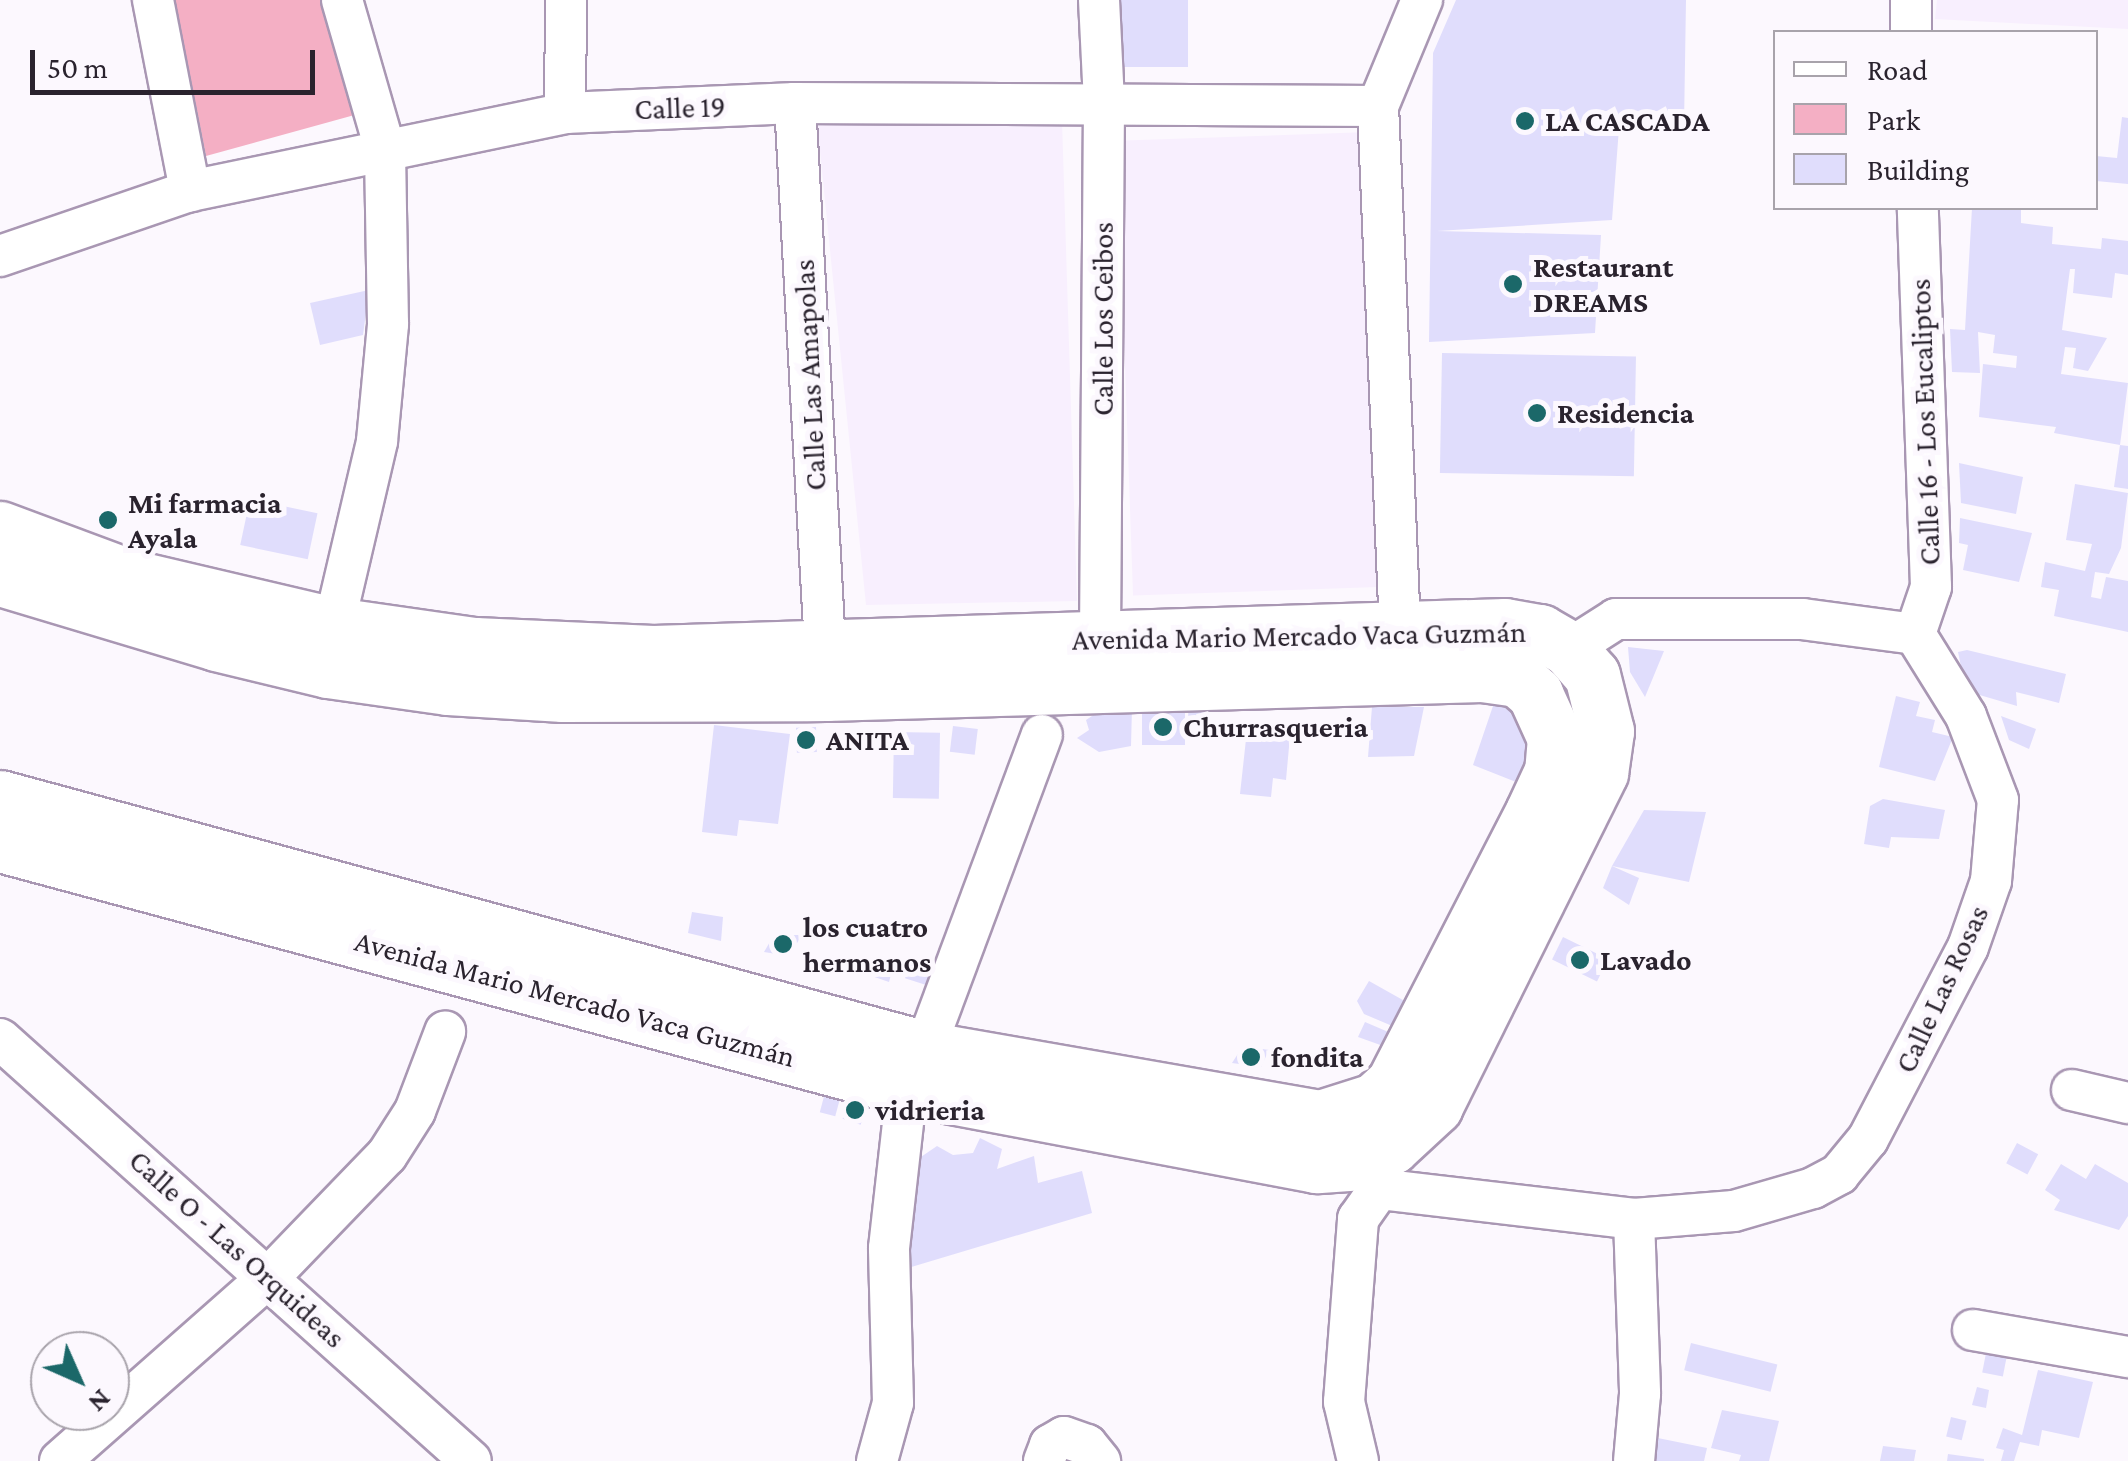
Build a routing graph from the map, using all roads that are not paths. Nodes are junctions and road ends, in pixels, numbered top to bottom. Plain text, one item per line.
1 (153, 0) edge
2 (342, 0) edge
3 (566, 0) edge
4 (1098, 0) edge
5 (1422, 0) edge
6 (1910, 0) edge
7 (1911, 30) edge
8 (795, 103) junction
9 (1104, 104) junction
10 (1378, 106) junction
11 (566, 113) junction
12 (385, 149) junction
13 (190, 191) junction
14 (1918, 210) edge
15 (0, 256) edge
16 (0, 529) edge
17 (0, 578) edge
18 (1400, 630) junction
19 (1915, 634) junction
20 (1100, 639) junction
21 (331, 648) junction
22 (1569, 649) junction
23 (826, 670) junction
24 (1535, 694) junction
25 (1042, 735) dead end
26 (0, 798) edge
27 (0, 844) edge
28 (445, 1032) dead end
29 (0, 1039) edge
30 (916, 1068) junction
31 (2072, 1090) dead end
32 (2128, 1103) edge
33 (1365, 1153) junction
34 (1634, 1219) junction
35 (270, 1276) junction
36 (1973, 1330) dead end
37 (2128, 1357) edge
38 (60, 1461) edge
39 (471, 1461) edge
40 (877, 1461) edge
41 (1044, 1461) edge
42 (1100, 1461) edge
43 (1358, 1461) edge
44 (1634, 1461) edge

1 - 13 street
2 - 12 street
3 - 11 street
4 - 9 street, Calle Los Ceibos
5 - 10 street
6 - 7 street
8 - 9 street, Calle 19
8 - 11 street, Calle 19
8 - 23 street, Calle Las Amapolas
9 - 10 street, Calle 19
9 - 20 street, Calle Los Ceibos
10 - 18 street
11 - 12 street, Calle 19
12 - 13 street, Calle 19
12 - 21 street
13 - 15 street, Calle 19
14 - 19 street, Calle 16 - Los Eucaliptos
16 - 21 main road, Avenida Mario Mercado Vaca Guzmán
17 - 21 main road, Avenida Mario Mercado Vaca Guzmán
18 - 20 main road, Avenida Mario Mercado Vaca Guzmán
18 - 22 main road, Avenida Mario Mercado Vaca Guzmán
19 - 22 street
19 - 34 street, Calle Las Rosas
20 - 23 main road, Avenida Mario Mercado Vaca Guzmán
21 - 23 main road, Avenida Mario Mercado Vaca Guzmán
22 - 24 main road
22 - 33 main road, Avenida Mario Mercado Vaca Guzmán
23 - 24 main road, Avenida Mario Mercado Vaca Guzmán
24 - 33 main road, Avenida Mario Mercado Vaca Guzmán
25 - 30 street
26 - 30 main road, Avenida Mario Mercado Vaca Guzmán
27 - 30 main road, Avenida Mario Mercado Vaca Guzmán
28 - 35 street
29 - 35 street, Calle O - Las Orquideas
30 - 33 main road, Avenida Mario Mercado Vaca Guzmán
30 - 40 street
31 - 32 street
33 - 34 street, Calle Las Rosas
33 - 43 street
34 - 44 street
35 - 38 street
35 - 39 street, Calle O - Las Orquideas
36 - 37 street
41 - 42 street

